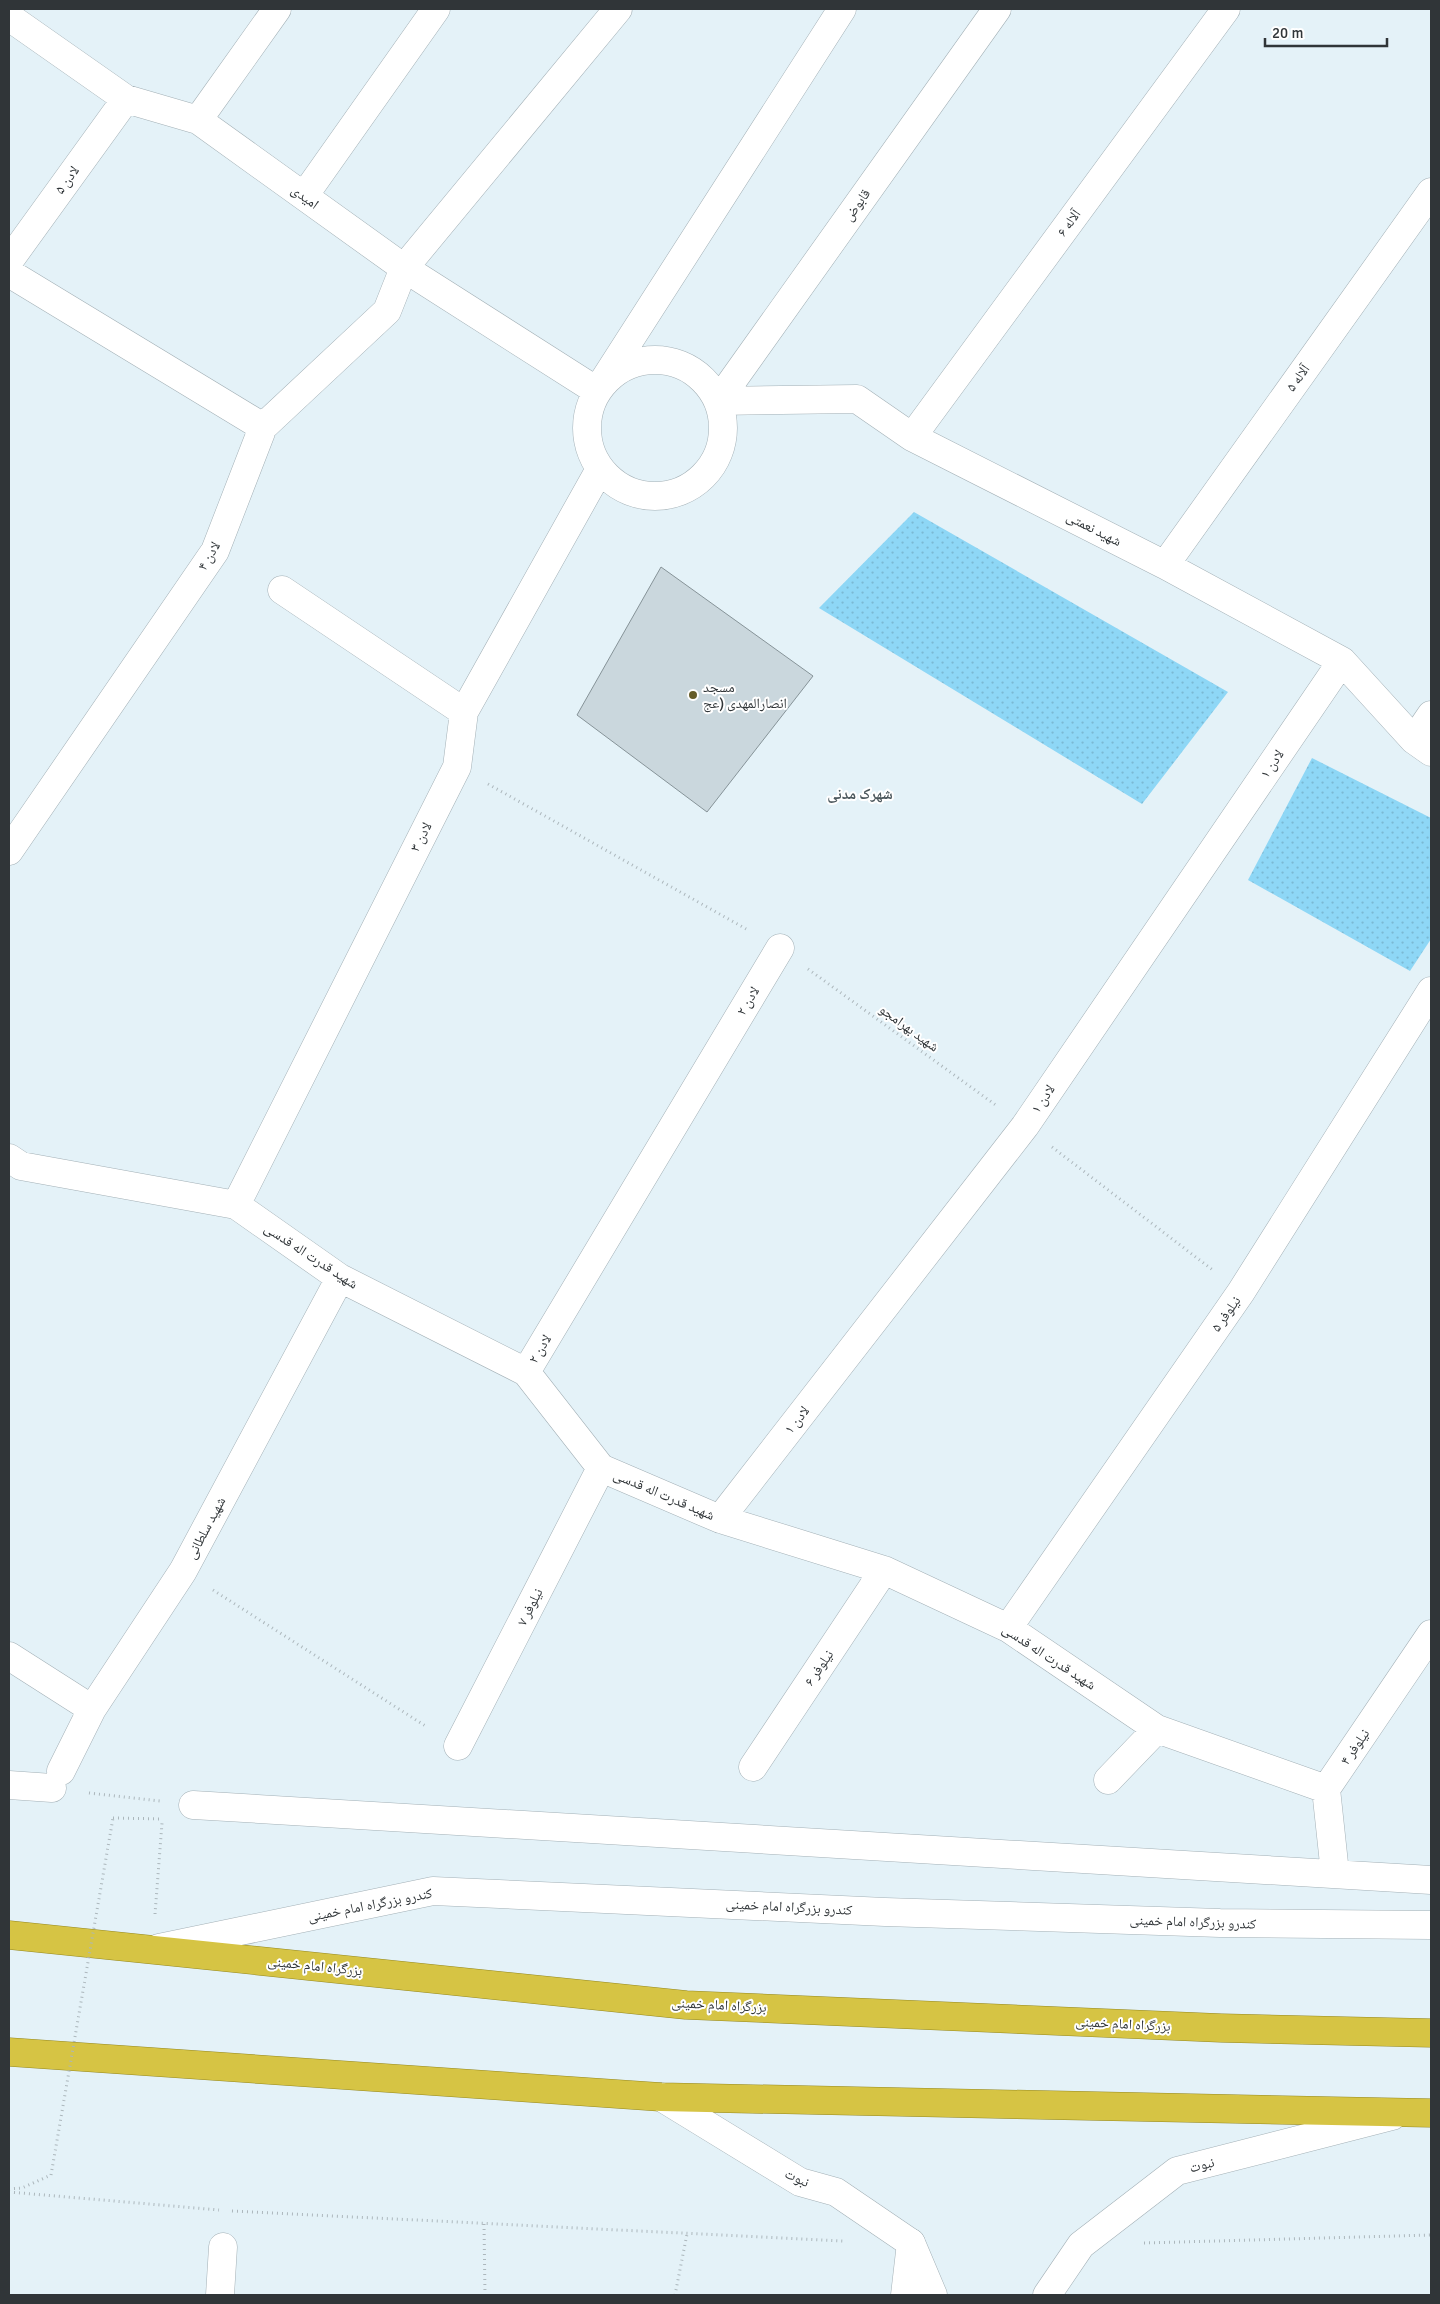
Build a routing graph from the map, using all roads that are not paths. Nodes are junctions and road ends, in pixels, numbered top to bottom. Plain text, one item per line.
1 (277, 9) edge
2 (436, 9) edge
3 (618, 9) edge
4 (842, 9) edge
5 (996, 9) edge
6 (1226, 9) edge
7 (9, 17) edge
8 (126, 99) junction
9 (198, 120) junction
10 (1431, 192) edge
11 (304, 196) junction
12 (9, 261) edge
13 (404, 268) junction
14 (9, 273) edge
15 (597, 391) junction
16 (718, 401) junction
17 (264, 427) junction
18 (912, 437) junction
19 (600, 469) junction
20 (1165, 565) junction
21 (282, 590) dead end
22 (1342, 661) junction
23 (464, 712) junction
24 (1431, 715) edge
25 (1422, 746) edge
26 (9, 851) edge
27 (780, 948) road end
28 (1431, 992) edge
29 (13, 1170) edge
30 (236, 1205) junction
31 (340, 1278) junction
32 (526, 1372) junction
33 (601, 1468) junction
34 (720, 1519) junction
35 (884, 1570) junction
36 (1008, 1628) junction
37 (1431, 1634) edge
38 (9, 1656) edge
39 (92, 1708) junction
40 (1157, 1730) junction
41 (458, 1746) road end
42 (753, 1767) dead end
43 (1108, 1780) dead end
44 (9, 1785) edge
45 (1326, 1789) junction
46 (193, 1805) road end
47 (1335, 1873) junction
48 (1431, 1880) edge
49 (1431, 1925) edge
50 (9, 1935) edge
51 (152, 1950) junction
52 (1431, 2033) edge
53 (9, 2052) edge
54 (660, 2098) junction
55 (1403, 2113) junction
56 (1431, 2113) edge
57 (911, 2243) junction
58 (223, 2247) dead end
59 (220, 2295) edge
60 (905, 2295) edge
61 (933, 2295) edge
62 (1047, 2295) edge

1 - 9 street
2 - 11 street
3 - 13 street, لادن ۴
4 - 15 street
5 - 16 street, قابوض
6 - 18 street, آلاله ۶
7 - 8 street, امیدی
8 - 9 street, امیدی
8 - 12 street, لادن ۵
9 - 11 street, امیدی
10 - 20 street, آلاله ۵
11 - 13 street, امیدی
13 - 15 street, امیدی
13 - 17 street, لادن ۴
14 - 17 street
15 - 16 street
15 - 19 street
16 - 18 street, شهید نعمتی
16 - 19 street
17 - 26 street, لادن ۴
18 - 20 street, شهید نعمتی
19 - 23 street, لادن ۳
20 - 22 street, شهید نعمتی
21 - 23 street
22 - 25 street, شهید نعمتی
22 - 34 street, لادن ۱
23 - 30 street, لادن ۳
24 - 25 street
27 - 32 street, لادن ۲
28 - 36 street, نیلوفر ۵
29 - 30 street, شهید قدرت اله قدسی
30 - 31 street, شهید قدرت اله قدسی
31 - 32 street, شهید قدرت اله قدسی
31 - 39 street, شهید سلطانی
32 - 33 street, شهید قدرت اله قدسی
33 - 34 street, شهید قدرت اله قدسی
33 - 41 street, نیلوفر ۷
34 - 35 street, شهید قدرت اله قدسی
35 - 36 street, شهید قدرت اله قدسی
35 - 42 street, نیلوفر ۶
36 - 40 street, شهید قدرت اله قدسی
37 - 45 street, نیلوفر ۴
38 - 39 street
39 - 44 street, شهید سلطانی
40 - 43 street
40 - 45 street, شهید قدرت اله قدسی
45 - 47 street
46 - 47 street
47 - 48 street
49 - 51 street, کندرو بزرگراه امام خمینی
50 - 51 highway, بزرگراه امام خمینی
51 - 52 highway, بزرگراه امام خمینی
53 - 54 highway
54 - 55 highway
54 - 57 street, نبوت
55 - 56 highway
55 - 62 street, نبوت
57 - 60 street
57 - 61 street
58 - 59 street

